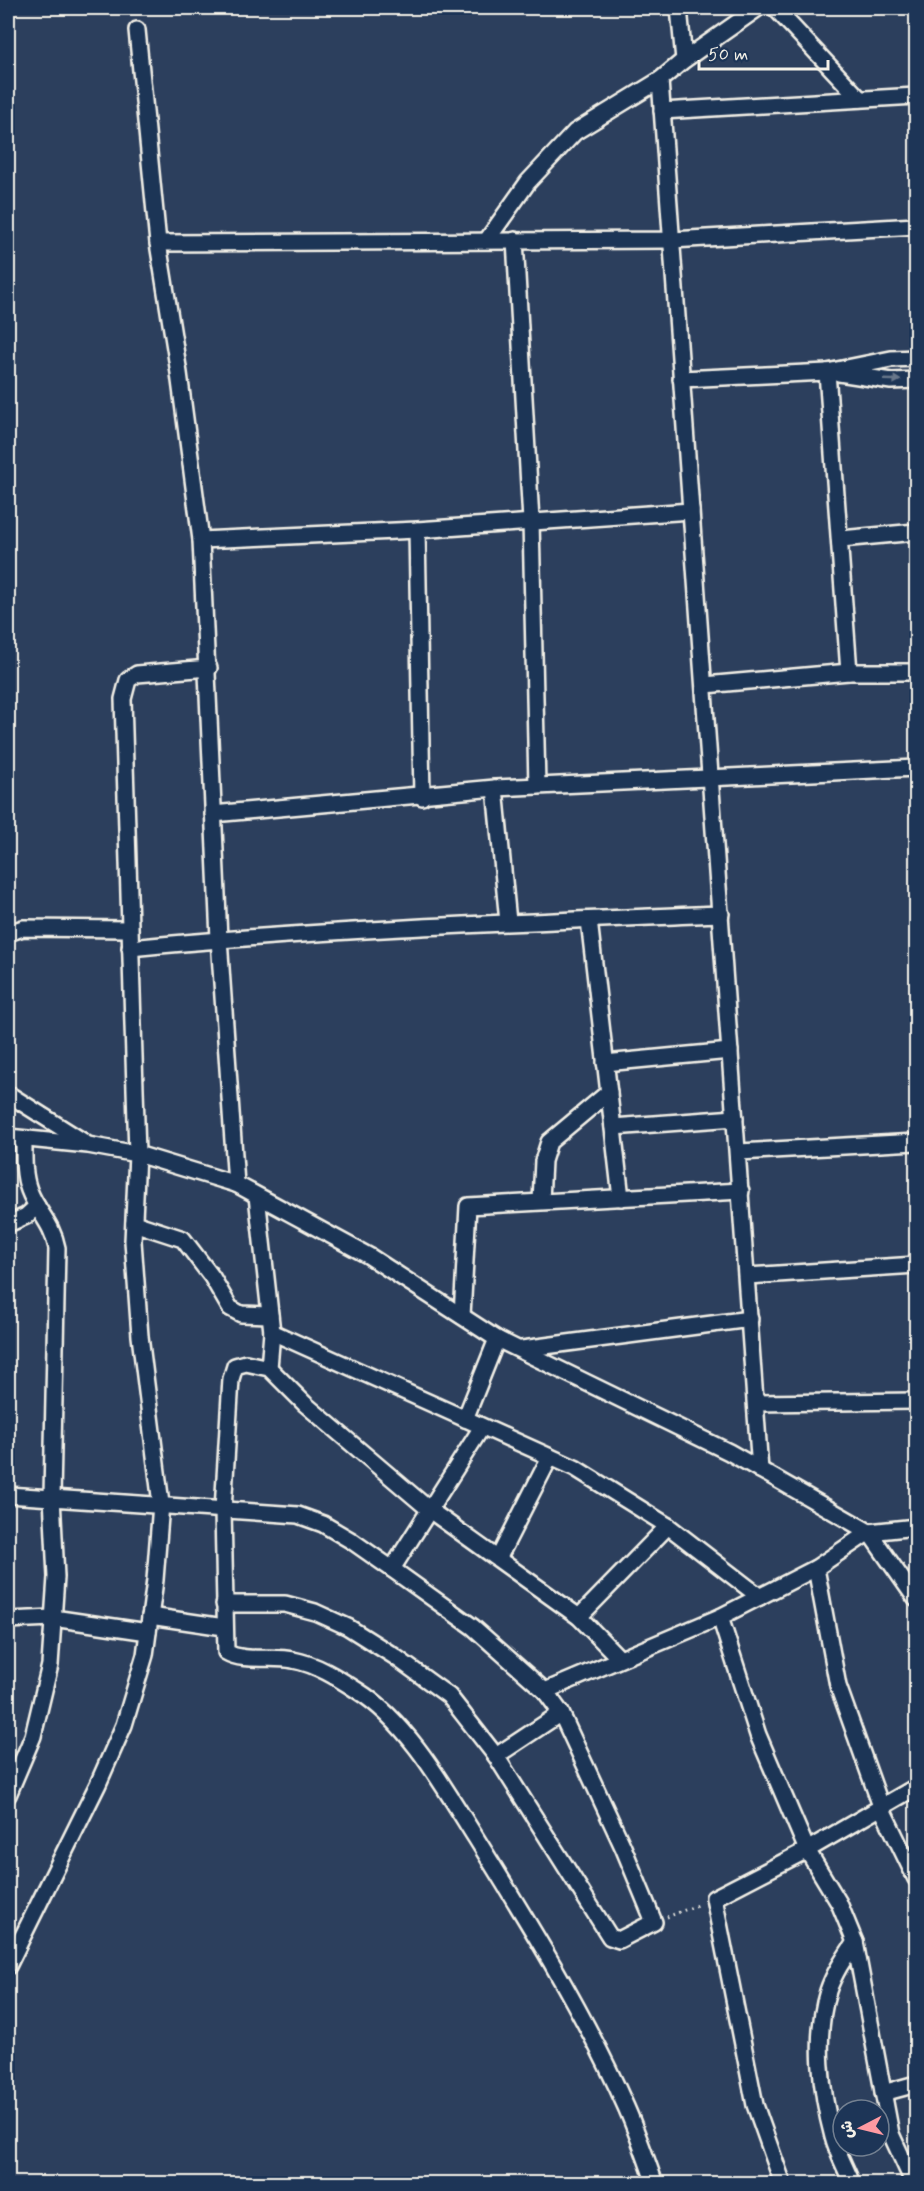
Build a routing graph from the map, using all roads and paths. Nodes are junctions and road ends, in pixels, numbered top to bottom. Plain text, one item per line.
1 (679, 8) edge
2 (758, 8) edge
3 (775, 8) edge
4 (137, 30) dead end
5 (684, 60) junction
6 (660, 80) junction
7 (916, 96) edge
8 (860, 99) junction
9 (662, 111) junction
10 (916, 226) edge
11 (487, 240) junction
12 (515, 240) junction
13 (672, 240) junction
14 (158, 243) junction
15 (916, 358) edge
16 (827, 372) junction
17 (681, 379) junction
18 (916, 380) edge
19 (691, 511) junction
20 (531, 521) junction
21 (417, 530) junction
22 (916, 532) edge
23 (841, 539) junction
24 (201, 540) junction
25 (209, 668) junction
26 (849, 672) junction
27 (916, 672) edge
28 (705, 685) junction
29 (916, 768) edge
30 (711, 776) junction
31 (537, 786) junction
32 (495, 788) junction
33 (422, 797) junction
34 (213, 814) junction
35 (721, 914) junction
36 (589, 920) junction
37 (508, 922) junction
38 (128, 929) junction
39 (8, 933) edge
40 (219, 939) junction
41 (130, 948) junction
42 (730, 1051) junction
43 (605, 1063) junction
44 (609, 1092) junction
45 (8, 1094) edge
46 (735, 1118) junction
47 (613, 1127) junction
48 (8, 1137) edge
49 (24, 1139) junction
50 (916, 1142) edge
51 (88, 1145) junction
52 (739, 1152) junction
53 (137, 1154) junction
54 (236, 1184) junction
55 (741, 1191) junction
56 (256, 1196) junction
57 (621, 1198) junction
58 (541, 1201) junction
59 (38, 1206) junction
60 (134, 1223) junction
61 (8, 1224) edge
62 (916, 1265) edge
63 (747, 1276) junction
64 (270, 1315) junction
65 (462, 1316) junction
66 (750, 1319) junction
67 (272, 1332) junction
68 (497, 1339) junction
69 (522, 1349) junction
70 (269, 1368) junction
71 (916, 1401) edge
72 (756, 1403) junction
73 (465, 1419) junction
74 (482, 1427) junction
75 (550, 1457) junction
76 (760, 1470) junction
77 (8, 1495) edge
78 (52, 1497) junction
79 (160, 1504) junction
80 (223, 1510) junction
81 (431, 1510) junction
82 (668, 1526) junction
83 (916, 1527) edge
84 (869, 1532) junction
85 (499, 1557) junction
86 (816, 1568) junction
87 (392, 1569) junction
88 (760, 1597) junction
89 (916, 1599) edge
90 (224, 1604) junction
91 (579, 1617) junction
92 (720, 1617) junction
93 (53, 1618) junction
94 (8, 1620) edge
95 (149, 1624) junction
96 (224, 1627) junction
97 (619, 1658) junction
98 (545, 1691) junction
99 (561, 1713) junction
100 (496, 1756) junction
101 (916, 1787) edge
102 (8, 1795) edge
103 (882, 1809) junction
104 (807, 1850) junction
105 (916, 1879) edge
106 (714, 1898) junction
107 (654, 1922) junction
108 (855, 1942) junction
109 (8, 1966) edge
110 (916, 2084) edge
111 (883, 2094) junction
112 (655, 2184) edge
113 (783, 2184) edge
114 (852, 2184) edge
115 (914, 2184) edge

1 - 5 street
2 - 5 street
3 - 8 street
4 - 14 street
5 - 6 street
6 - 9 street
6 - 11 street
7 - 8 street
8 - 9 street
9 - 13 street
10 - 13 street
11 - 12 street
11 - 14 street
12 - 13 street
12 - 20 street
13 - 17 street
14 - 24 street
15 - 16 street
16 - 17 street
16 -> 18 street
16 - 23 street
17 - 19 street
19 - 20 street
19 - 28 street
20 - 21 street
20 - 31 street
21 - 24 street
21 - 33 street
22 - 23 street
23 - 26 street
24 - 25 street
25 - 34 street
25 - 38 street
26 - 27 street
26 - 28 street
28 - 30 street
29 - 30 street
30 - 31 street
30 - 35 street
31 - 32 street
32 - 33 street
32 - 37 street
33 - 34 street
34 - 40 street
35 - 36 street
35 - 42 street
36 - 37 street
36 - 43 street
37 - 40 street
38 - 39 street
38 - 41 street
40 - 41 street
40 - 54 street
41 - 53 street
42 - 43 street
42 - 46 street
43 - 44 street
44 - 47 street
44 - 58 street
45 - 51 street
46 - 47 street
46 - 52 street
47 - 57 street
48 - 49 street
49 - 51 street
49 - 59 street
50 - 52 street
51 - 53 street
52 - 55 street
53 - 54 street
53 - 60 street
54 - 56 street
55 - 57 street
55 - 63 street
56 - 64 street
56 - 65 street
57 - 58 street
58 - 65 street
59 - 61 street
59 - 78 street
60 - 64 street
60 - 79 street
62 - 63 street
63 - 66 street
64 - 67 street
65 - 68 street
66 - 69 street
66 - 72 street
67 - 70 street
67 - 73 street
68 - 69 street
68 - 73 street
69 - 76 street
70 - 80 street
70 - 81 street
71 - 72 street
72 - 76 street
73 - 74 street
74 - 75 street
74 - 81 street
75 - 82 street
75 - 85 street
76 - 84 street
77 - 78 street
78 - 79 street
78 - 93 street
79 - 80 street
79 - 95 street
80 - 87 street
80 - 90 street
81 - 85 street
81 - 87 street
82 - 88 street
82 - 91 street
83 - 84 street
84 - 86 street
84 - 89 street
85 - 91 street
86 - 88 street
86 - 103 street
87 - 98 street
88 - 92 street
90 - 96 street
90 - 100 street
91 - 97 street
92 - 97 street
92 - 104 street
93 - 94 street
93 - 95 street
93 - 102 street
95 - 96 street
95 - 109 street
96 - 112 street
97 - 98 street
98 - 99 street
99 - 100 street
99 - 107 street
100 - 107 street
101 - 103 street
103 - 104 street
103 - 105 street
104 - 106 street
104 - 108 street
106 - 107 path
106 - 113 street
108 - 111 street
108 - 114 street
110 - 111 street
111 - 115 street

